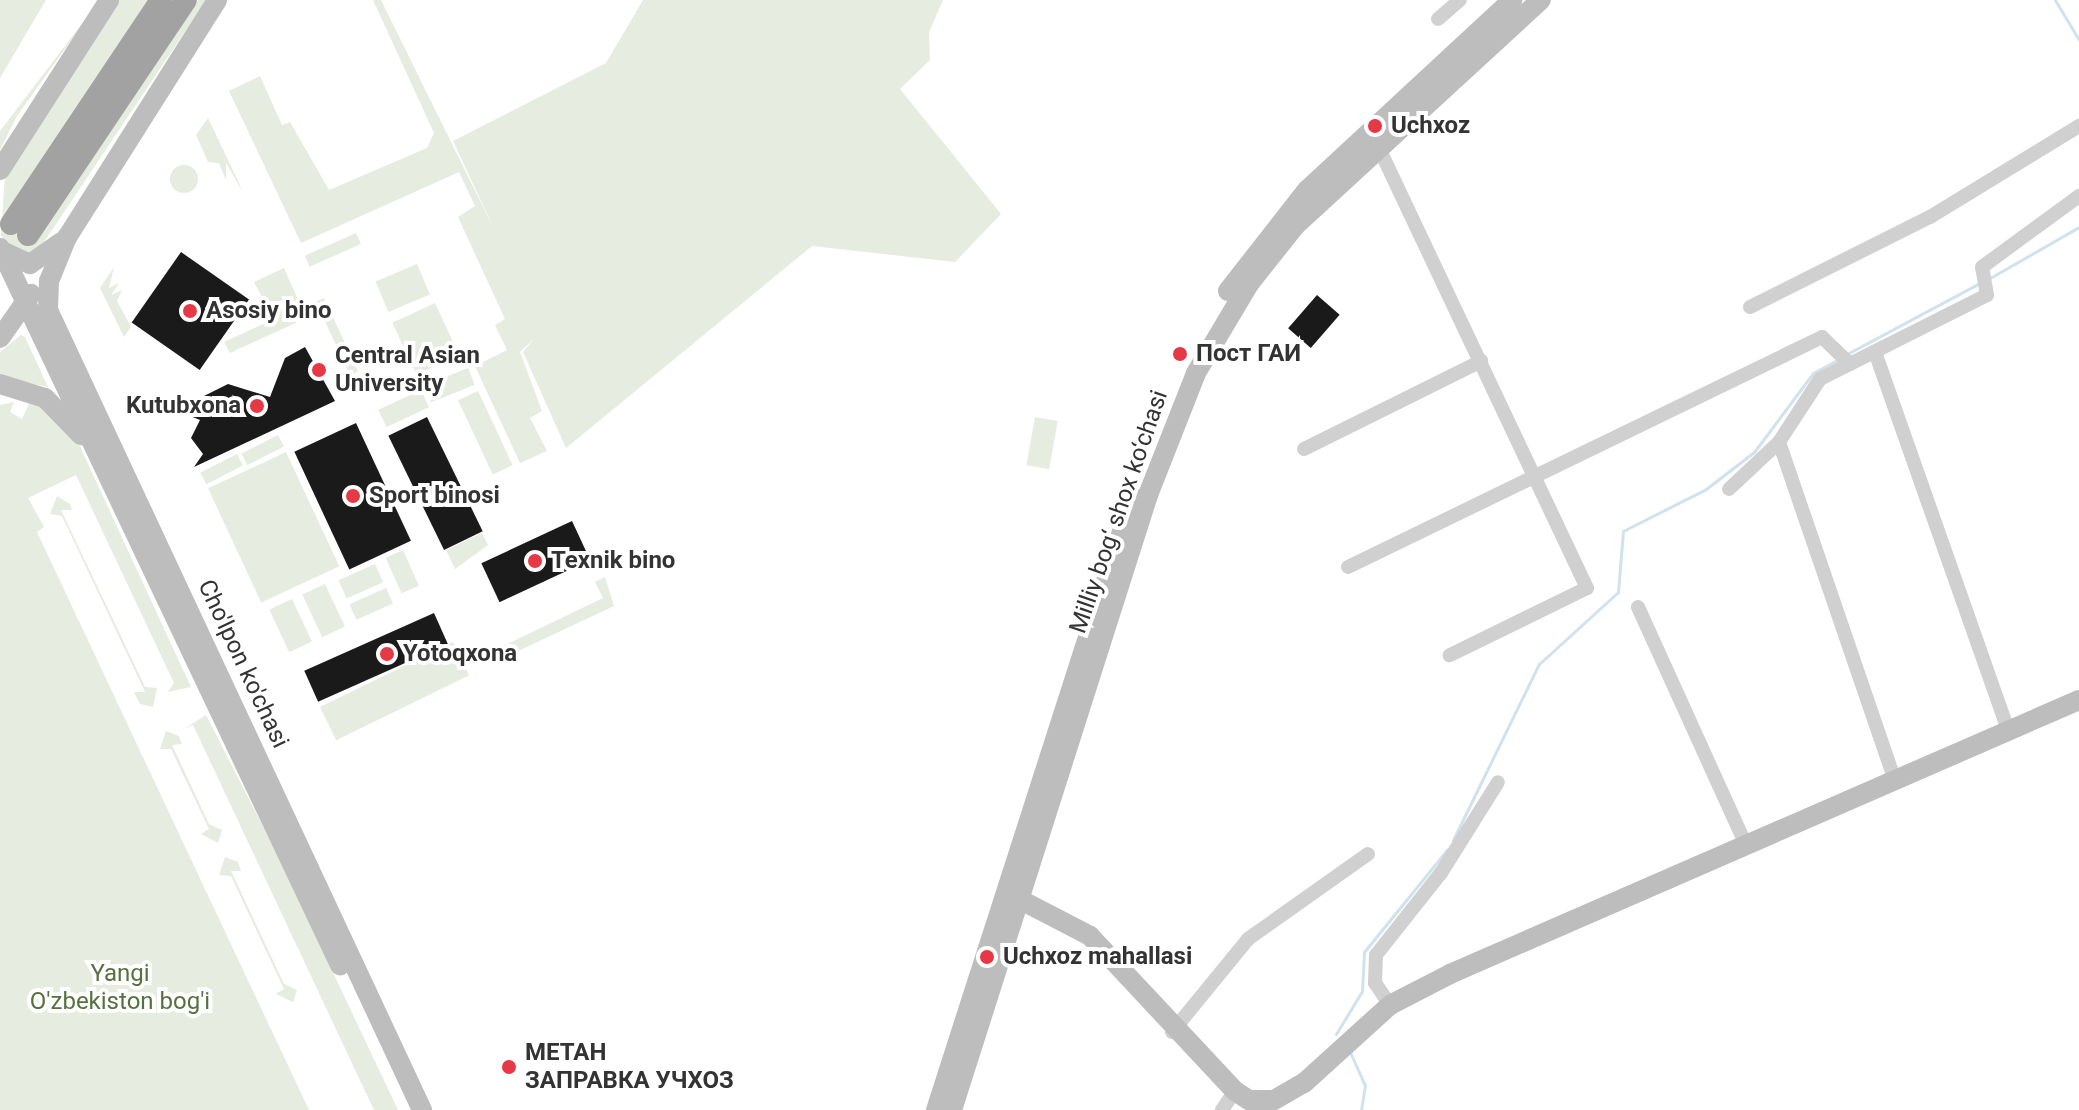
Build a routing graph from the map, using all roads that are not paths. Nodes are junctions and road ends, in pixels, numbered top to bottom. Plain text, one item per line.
1 (109, 0) edge
2 (161, 0) edge
3 (186, 0) edge
4 (217, 0) edge
5 (1460, 0) edge
6 (1541, 0) edge
7 (1507, 14) edge
8 (1438, 19) dead end
9 (2079, 126) edge
10 (1378, 146) junction
11 (0, 170) edge
12 (2079, 196) edge
13 (67, 237) junction
14 (1, 250) edge
15 (26, 301) junction
16 (1750, 307) dead end
17 (0, 338) edge
18 (1875, 352) junction
19 (1845, 359) junction
20 (1481, 361) junction
21 (0, 384) edge
22 (1779, 442) junction
23 (1304, 449) dead end
24 (1538, 480) junction
25 (1729, 489) dead end
26 (136, 531) junction
27 (1348, 567) dead end
28 (1638, 607) dead end
29 (1450, 655) dead end
30 (2079, 700) edge
31 (2009, 733) junction
32 (1895, 781) junction
33 (1498, 782) dead end
34 (1746, 845) junction
35 (1368, 854) dead end
36 (1015, 896) junction
37 (1390, 1005) junction
38 (1172, 1032) junction
39 (1241, 1101) edge
40 (408, 1110) edge
41 (422, 1110) edge
42 (936, 1110) edge
43 (952, 1110) edge
44 (1222, 1110) edge

1 - 11 main road
2 - 3 highway
4 - 13 main road
5 - 8 street
6 - 7 main road, Milliy bog‘ shox ko‘chasi
7 - 10 main road, Milliy bog‘ shox ko‘chasi
7 - 36 main road, Milliy bog‘ shox ko‘chasi
9 - 16 street
10 - 20 street
10 - 36 main road, Milliy bog‘ shox ko‘chasi
12 - 18 street
13 - 14 main road
13 - 15 main road
13 - 41 main road, Cho'lpon ko'chasi
14 - 15 main road, Cho'lpon ko'chasi
15 - 17 main road
15 - 26 main road, Cho'lpon ko'chasi
18 - 19 street
18 - 31 street
19 - 22 street
19 - 24 street
20 - 23 street
20 - 24 street
21 - 26 main road
22 - 25 street
22 - 32 street
24 - 27 street
24 - 29 street
26 - 40 main road, Cho'lpon ko'chasi
28 - 34 street
30 - 31 main road
31 - 32 main road
32 - 34 main road
33 - 37 street
34 - 37 main road
35 - 38 street
36 - 38 main road
36 - 42 main road, Milliy bog‘ shox ko‘chasi
36 - 43 main road, Milliy bog‘ shox ko‘chasi
37 - 39 main road
38 - 39 main road
39 - 44 street

